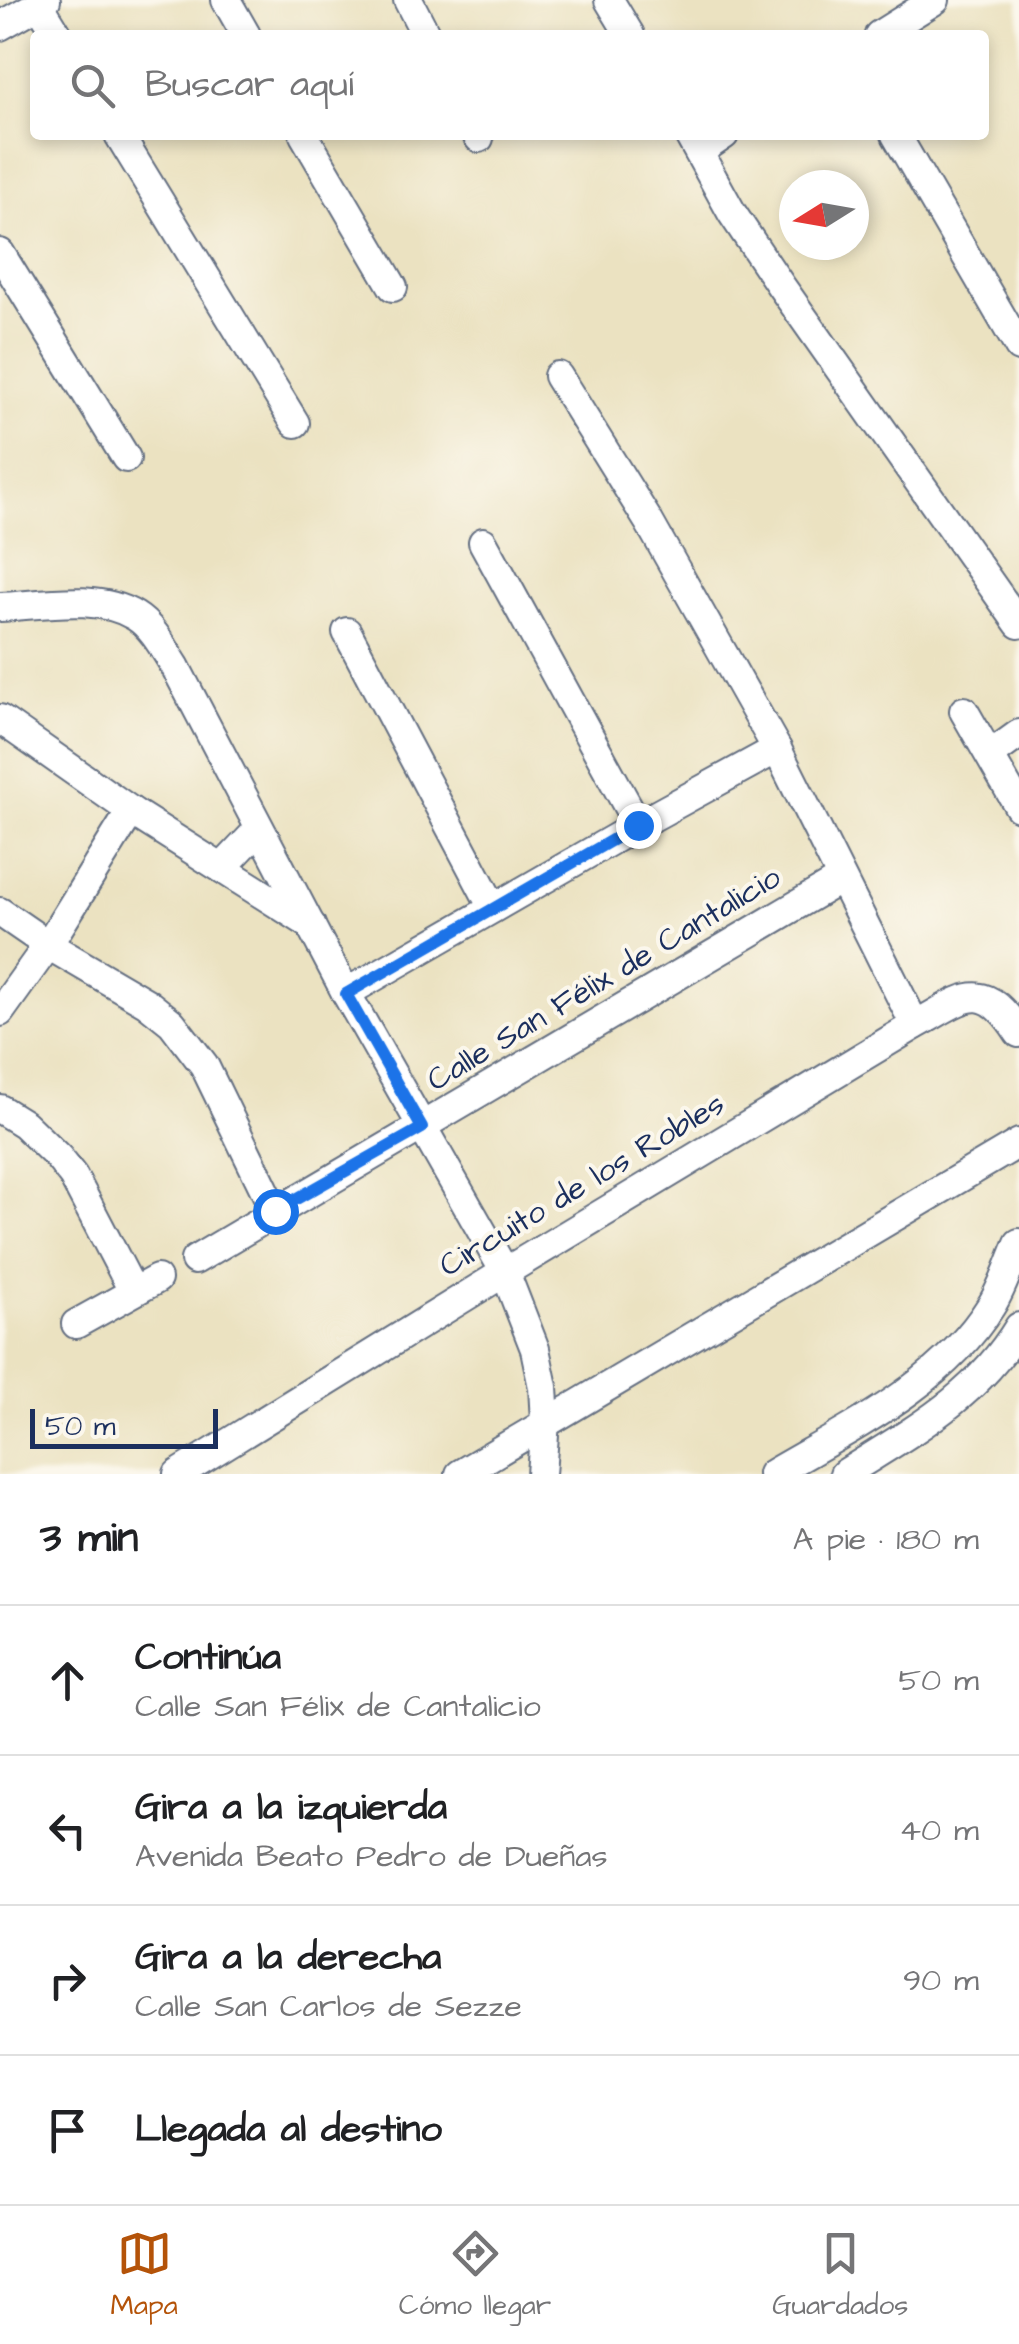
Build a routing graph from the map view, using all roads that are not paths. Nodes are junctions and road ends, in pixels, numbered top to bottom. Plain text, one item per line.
1 (226, 0) edge
2 (408, 0) edge
3 (609, 0) edge
4 (935, 0) edge
5 (43, 2) edge
6 (0, 26) edge
7 (56, 30) edge
8 (243, 30) edge
9 (423, 30) edge
10 (627, 30) edge
11 (887, 30) edge
12 (122, 140) edge
13 (307, 140) edge
14 (899, 140) edge
15 (694, 143) edge
16 (0, 253) edge
17 (393, 287) dead end
18 (1019, 347) edge
19 (558, 376) dead end
20 (294, 423) dead end
21 (126, 458) dead end
22 (483, 542) dead end
23 (0, 607) edge
24 (1019, 624) edge
25 (348, 632) dead end
26 (964, 711) dead end
27 (0, 718) edge
28 (1019, 734) edge
29 (777, 749) junction
30 (990, 754) junction
31 (1019, 806) edge
32 (130, 811) junction
33 (638, 825) junction
34 (260, 829) junction
35 (222, 868) junction
36 (841, 879) junction
37 (494, 908) junction
38 (0, 912) edge
39 (311, 925) junction
40 (48, 945) junction
41 (346, 994) junction
42 (0, 1012) edge
43 (915, 1024) junction
44 (1019, 1034) edge
45 (0, 1109) edge
46 (422, 1128) junction
47 (1019, 1142) edge
48 (275, 1211) junction
49 (1019, 1242) edge
50 (195, 1260) dead end
51 (504, 1272) junction
52 (76, 1324) dead end
53 (1019, 1327) edge
54 (545, 1422) junction
55 (178, 1474) edge
56 (460, 1474) edge
57 (541, 1474) edge
58 (772, 1474) edge
59 (844, 1474) edge

1 - 8 street
2 - 9 street
3 - 10 street
4 - 11 street
5 - 6 street
5 - 7 street
12 - 20 street
13 - 17 street
14 - 18 street
15 - 24 street
16 - 21 street
19 - 29 street
22 - 33 street
23 - 34 street
25 - 37 street
26 - 30 street
27 - 32 street
28 - 30 street
29 - 33 street
29 - 36 street
30 - 31 street
32 - 35 street
32 - 40 street
33 - 37 street
34 - 35 street
34 - 39 street
35 - 39 street
36 - 43 street
36 - 46 street, Calle San Félix de Cantalicio
37 - 41 street
38 - 40 street
39 - 41 street
40 - 42 street
40 - 48 street
41 - 46 street
43 - 44 street, Circuito de los Robles
43 - 51 street, Circuito de los Robles
45 - 52 street
46 - 48 street, Calle San Félix de Cantalicio
46 - 51 street
47 - 54 street
48 - 50 street, Calle San Félix de Cantalicio
49 - 58 street
51 - 54 street
51 - 55 street, Circuito de los Robles
53 - 59 street
54 - 56 street
54 - 57 street

